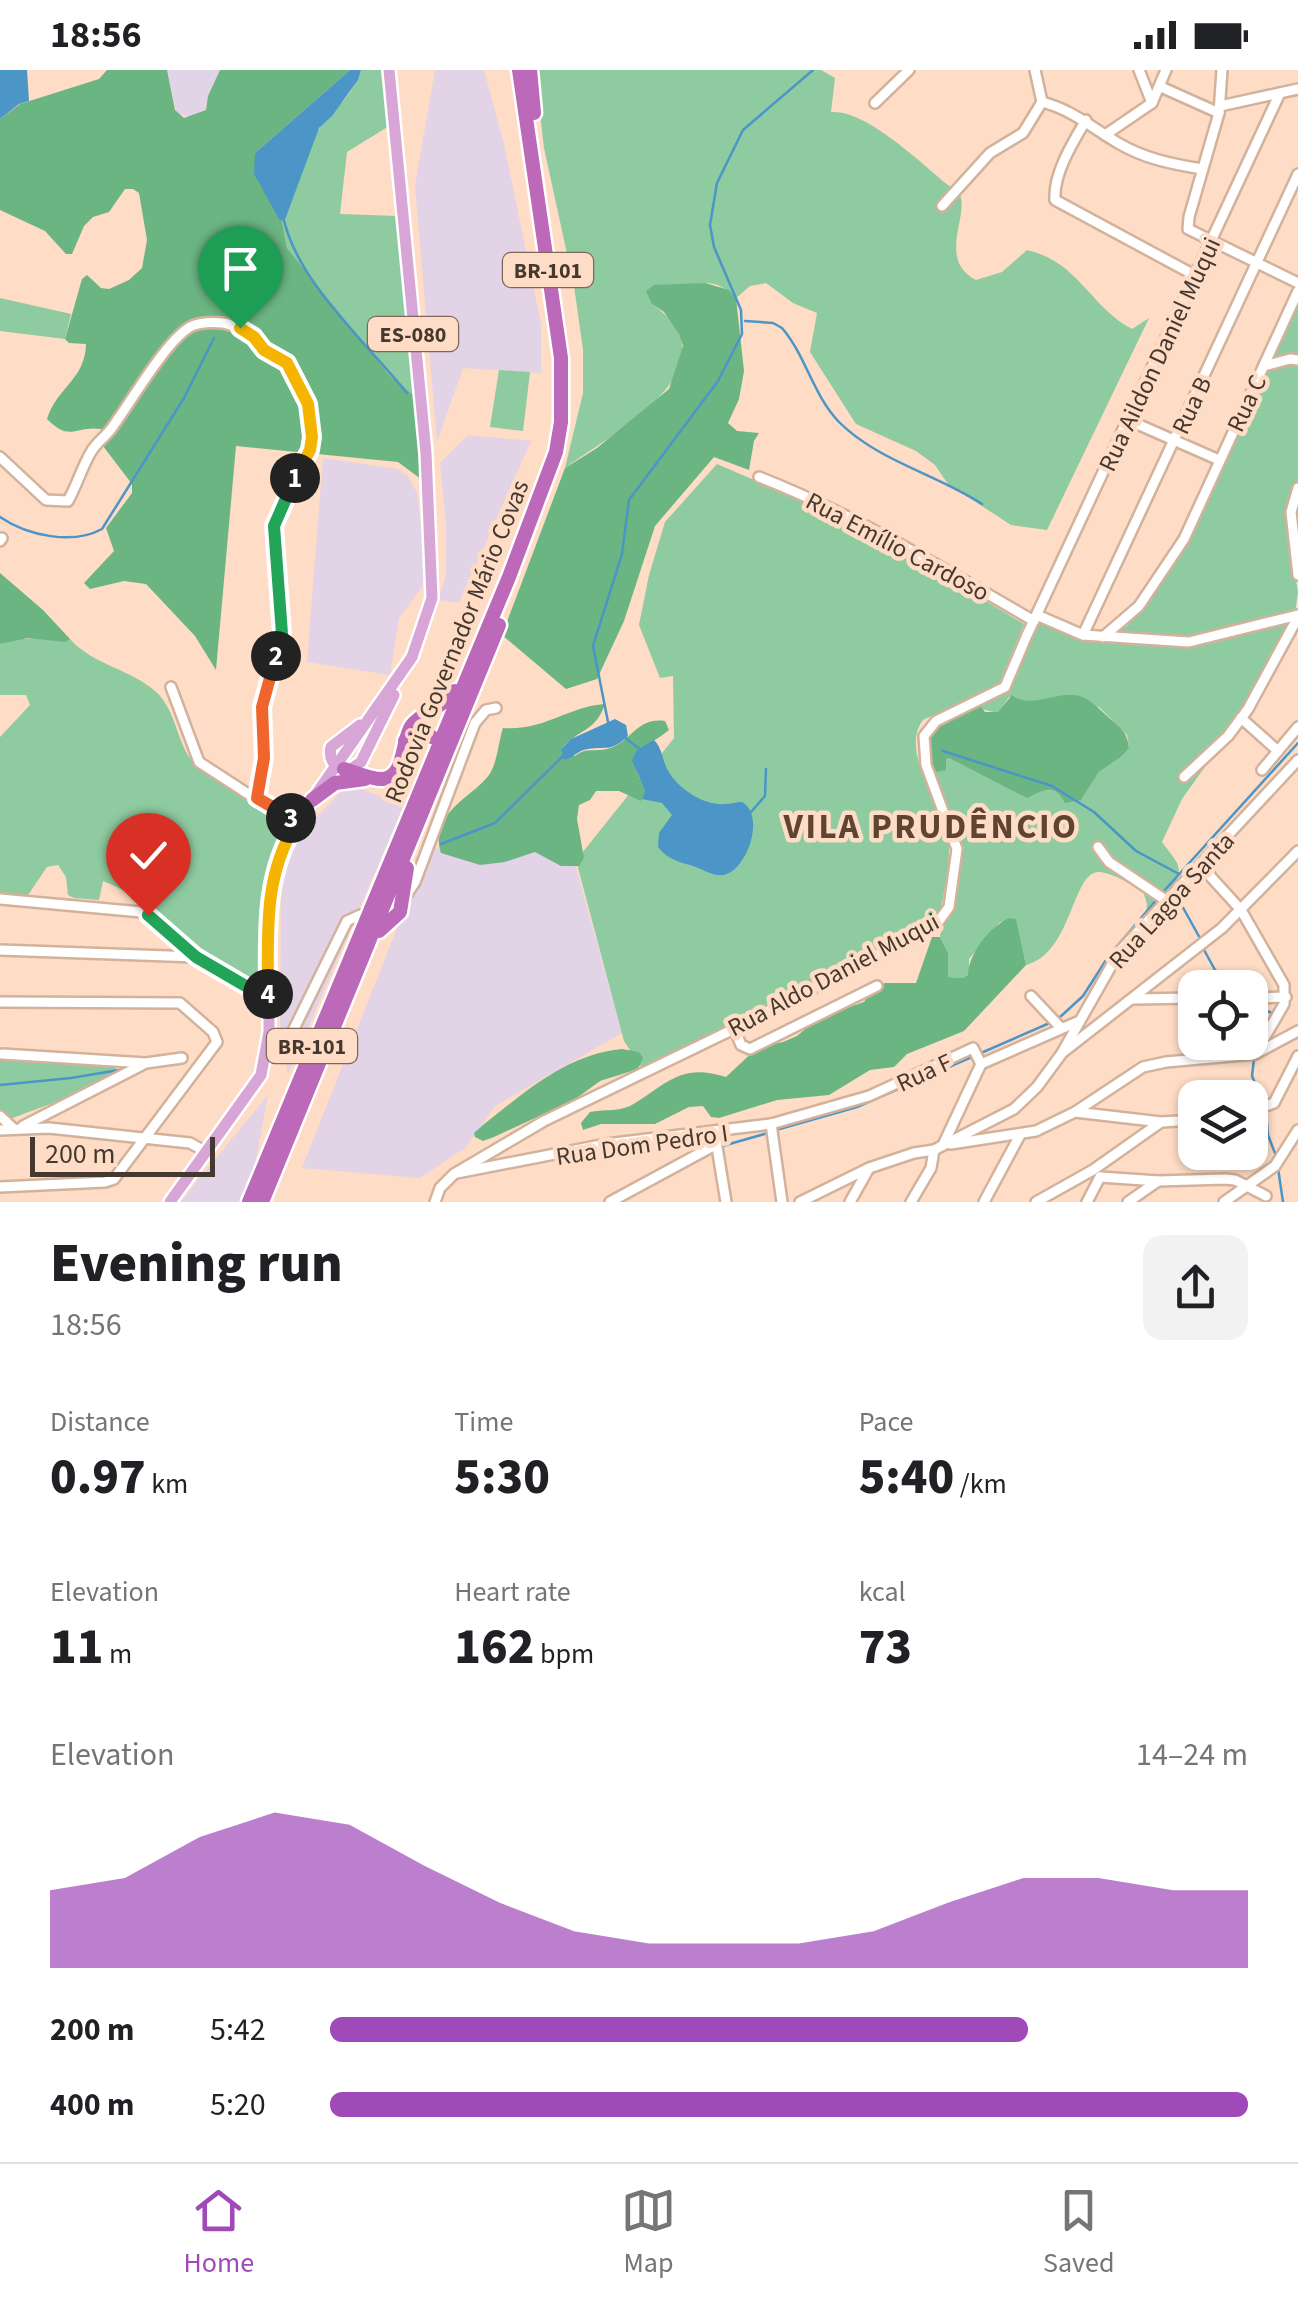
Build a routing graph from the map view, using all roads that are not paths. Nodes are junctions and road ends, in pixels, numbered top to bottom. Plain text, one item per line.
1 (389, 70) edge
2 (519, 70) edge
3 (530, 70) edge
4 (909, 70) edge
5 (1035, 70) edge
6 (1139, 70) edge
7 (1166, 70) edge
8 (1222, 70) edge
9 (1161, 87) junction
10 (1298, 89) edge
11 (1280, 93) junction
12 (1042, 102) junction
13 (875, 103) dead end
14 (1152, 103) junction
15 (1220, 110) junction
16 (1086, 120) junction
17 (1106, 135) junction
18 (1202, 168) junction
19 (1298, 174) edge
20 (942, 206) dead end
21 (1210, 243) junction
22 (1257, 264) junction
23 (1196, 276) junction
24 (1298, 287) edge
25 (1298, 360) edge
26 (1264, 366) junction
27 (1128, 420) junction
28 (1175, 440) junction
29 (0, 458) edge
30 (1219, 460) junction
31 (759, 477) dead end
32 (1298, 488) edge
33 (1298, 575) edge
34 (1298, 616) edge
35 (1036, 618) junction
36 (1083, 635) junction
37 (1103, 637) junction
38 (398, 678) junction
39 (171, 687) dead end
40 (496, 708) dead end
41 (442, 709) junction
42 (1241, 718) junction
43 (1298, 728) edge
44 (432, 737) junction
45 (352, 738) junction
46 (405, 741) junction
47 (1278, 750) junction
48 (362, 757) junction
49 (1298, 760) edge
50 (431, 761) junction
51 (337, 765) junction
52 (1262, 770) dead end
53 (375, 777) junction
54 (1184, 777) dead end
55 (432, 790) junction
56 (257, 798) junction
57 (312, 800) junction
58 (296, 824) junction
59 (414, 836) junction
60 (1098, 846) dead end
61 (1298, 852) edge
62 (1204, 863) junction
63 (410, 881) junction
64 (378, 892) junction
65 (0, 899) edge
66 (1167, 901) junction
67 (1242, 910) junction
68 (388, 914) junction
69 (368, 916) junction
70 (0, 950) edge
71 (196, 957) junction
72 (876, 986) dead end
73 (1031, 996) dead end
74 (1286, 997) junction
75 (1178, 998) edge
76 (1268, 998) edge
77 (268, 999) junction
78 (1132, 999) junction
79 (0, 1002) edge
80 (1077, 1022) junction
81 (734, 1028) junction
82 (1061, 1028) junction
83 (1268, 1029) edge
84 (1298, 1031) edge
85 (1268, 1047) edge
86 (1062, 1053) junction
87 (2, 1054) edge
88 (1298, 1056) edge
89 (182, 1058) dead end
90 (266, 1058) junction
91 (1194, 1060) edge
92 (146, 1062) junction
93 (981, 1064) junction
94 (1268, 1105) edge
95 (1075, 1112) junction
96 (0, 1116) edge
97 (1178, 1121) edge
98 (1161, 1122) junction
99 (771, 1124) junction
100 (17, 1128) junction
101 (0, 1130) edge
102 (1298, 1130) edge
103 (1020, 1135) junction
104 (143, 1138) junction
105 (716, 1138) junction
106 (939, 1147) junction
107 (208, 1153) junction
108 (870, 1168) junction
109 (1096, 1173) junction
110 (454, 1174) junction
111 (1158, 1180) junction
112 (1245, 1186) junction
113 (0, 1188) edge
114 (1266, 1196) dead end
115 (170, 1202) edge
116 (249, 1202) edge
117 (262, 1202) edge
118 (435, 1202) edge
119 (610, 1202) edge
120 (726, 1202) edge
121 (782, 1202) edge
122 (800, 1202) edge
123 (850, 1202) edge
124 (912, 1202) edge
125 (984, 1202) edge
126 (1036, 1202) edge
127 (1087, 1202) edge
128 (1128, 1202) edge
129 (1224, 1202) edge

1 - 38 main road, ES-080
2 - 41 highway, Rodovia Governador Mário Covas / BR-101
3 - 55 highway, Rodovia Governador Mário Covas / BR-101
4 - 13 street
5 - 12 street
6 - 14 street
7 - 9 street
8 - 15 street
9 - 14 street
9 - 15 street
10 - 11 street
11 - 15 street
11 - 21 street, Rua Aildon Daniel Muqui
12 - 16 street
12 - 20 street
14 - 17 street
15 - 18 street
16 - 17 street
16 - 23 street
17 - 18 street
18 - 21 street
19 - 22 street, Rua B
21 - 22 street
21 - 23 street, Rua Aildon Daniel Muqui
22 - 24 street
22 - 28 street, Rua B
23 - 27 street, Rua Aildon Daniel Muqui
24 - 26 street, Rua C
25 - 26 street
26 - 30 street, Rua C
27 - 28 street
27 - 35 street, Rua Aildon Daniel Muqui
28 - 30 street
28 - 36 street, Rua B
29 - 56 street
30 - 37 street, Rua C
31 - 35 street, Rua Emílio Cardoso
32 - 33 street
34 - 37 street, Rua Emílio Cardoso
34 - 42 street
35 - 36 street, Rua Emílio Cardoso
35 - 81 street, Rua Aldo Daniel Muqui
36 - 37 street, Rua Emílio Cardoso
38 - 45 main road, ES-080
38 - 48 main road
39 - 56 street
40 - 63 street
41 - 44 highway
41 - 46 highway
41 - 50 highway, Rodovia Governador Mário Covas / BR-101
41 - 55 highway
42 - 47 street
42 - 54 street
43 - 47 street
44 - 46 highway
44 - 50 highway
45 - 48 main road
45 - 51 main road
46 - 53 highway
47 - 52 street
48 - 51 main road
48 - 53 highway
49 - 62 street, Rua Lagoa Santa
50 - 64 highway, Rodovia Governador Mário Covas / BR-101
51 - 53 highway
51 - 57 main road
53 - 57 highway
55 - 59 highway, Rodovia Governador Mário Covas / BR-101
56 - 58 street
57 - 58 main road
58 - 77 main road
59 - 63 highway
59 - 68 highway, Rodovia Governador Mário Covas / BR-101
60 - 66 street
61 - 67 street
62 - 66 street, Rua Lagoa Santa
62 - 67 street
63 - 68 highway
64 - 68 highway
64 - 69 highway, Rodovia Governador Mário Covas / BR-101
65 - 71 street
66 - 80 street, Rua Lagoa Santa
67 - 74 street
67 - 78 street
68 - 117 highway, Rodovia Governador Mário Covas / BR-101
69 - 90 street
69 - 116 highway, Rodovia Governador Mário Covas / BR-101
70 - 71 street
71 - 77 street
72 - 81 street
73 - 82 street
74 - 76 street
74 - 83 street
75 - 78 street
77 - 90 main road
78 - 86 street
79 - 104 street
80 - 82 street
80 - 86 street, Rua Lagoa Santa
81 - 110 street, Rua Aldo Daniel Muqui
82 - 93 street
84 - 85 street
86 - 106 street
87 - 92 street
88 - 94 street
89 - 92 street
90 - 107 main road
91 - 95 street
92 - 100 street
93 - 99 street, Rua F
93 - 106 street, Rua F
95 - 98 street
95 - 103 street
96 - 100 street
97 - 98 street
98 - 109 street
99 - 105 street, Rua Dom Pedro I
99 - 121 street
100 - 101 street
100 - 104 street
102 - 112 street
103 - 106 street
103 - 125 street
104 - 107 street
104 - 113 street
105 - 110 street, Rua Dom Pedro I
105 - 119 street
105 - 120 street
106 - 108 street
106 - 124 street, Rua F
107 - 115 main road
108 - 122 street
108 - 123 street
109 - 111 street
109 - 126 street
109 - 127 street
110 - 118 street
111 - 112 street
111 - 128 street
112 - 114 street
112 - 129 street

